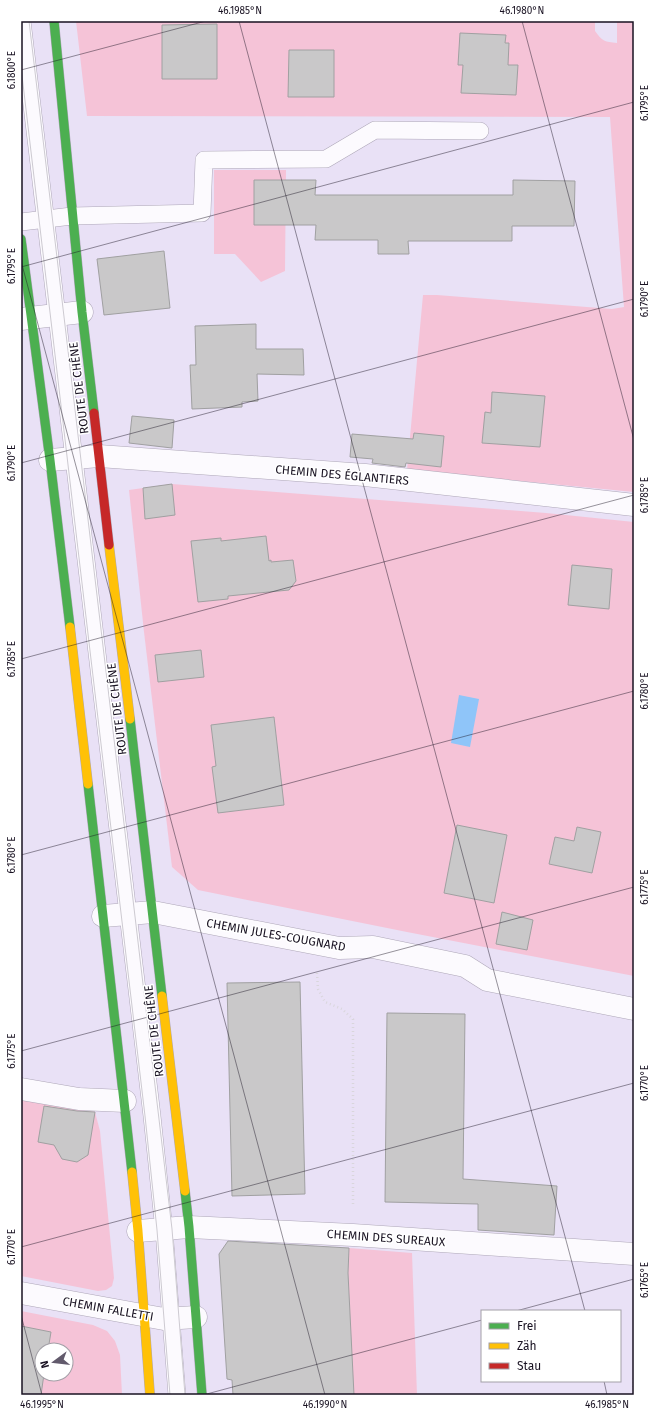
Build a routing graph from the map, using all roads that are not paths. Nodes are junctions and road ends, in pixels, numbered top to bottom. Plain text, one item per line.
1 (22, 21) edge
2 (54, 21) edge
3 (480, 131) dead end
4 (72, 216) junction
5 (46, 220) junction
6 (21, 222) edge
7 (21, 239) edge
8 (82, 312) junction
9 (57, 315) junction
10 (27, 318) edge
11 (99, 456) junction
12 (74, 458) junction
13 (50, 460) junction
14 (634, 505) edge
15 (153, 912) junction
16 (128, 915) junction
17 (103, 916) junction
18 (634, 1009) edge
19 (21, 1089) edge
20 (125, 1101) junction
21 (189, 1227) junction
22 (164, 1230) junction
23 (138, 1231) junction
24 (634, 1254) edge
25 (21, 1293) edge
26 (144, 1316) junction
27 (196, 1317) junction
28 (171, 1319) junction
29 (150, 1395) edge
30 (178, 1395) edge
31 (202, 1395) edge

1 - 5 lane
2 - 4 main road, ROUTE DE CHÊNE
3 - 4 lane
4 - 5 lane
4 - 8 main road, ROUTE DE CHÊNE
5 - 6 lane
5 - 9 lane
7 - 10 main road
8 - 9 street
8 - 11 main road, ROUTE DE CHÊNE
9 - 10 street
9 - 12 lane
10 - 13 main road
11 - 12 street, CHEMIN DES ÉGLANTIERS
11 - 14 street, CHEMIN DES ÉGLANTIERS
11 - 15 main road, ROUTE DE CHÊNE
12 - 13 street, CHEMIN DES ÉGLANTIERS
12 - 16 lane
13 - 17 main road
15 - 16 street, CHEMIN JULES-COUGNARD
15 - 18 street, CHEMIN JULES-COUGNARD
15 - 21 main road, ROUTE DE CHÊNE
16 - 17 street, CHEMIN JULES-COUGNARD
16 - 22 lane
17 - 20 main road
19 - 20 street
20 - 23 main road
21 - 22 street, CHEMIN DES SUREAUX
21 - 24 street, CHEMIN DES SUREAUX
21 - 27 main road, ROUTE DE CHÊNE
22 - 23 street, CHEMIN DES SUREAUX
22 - 28 lane
23 - 26 main road
25 - 26 street, CHEMIN FALLETTI
26 - 28 street, CHEMIN FALLETTI
26 - 29 main road
27 - 28 street, CHEMIN FALLETTI
27 - 31 main road, ROUTE DE CHÊNE
28 - 30 lane

